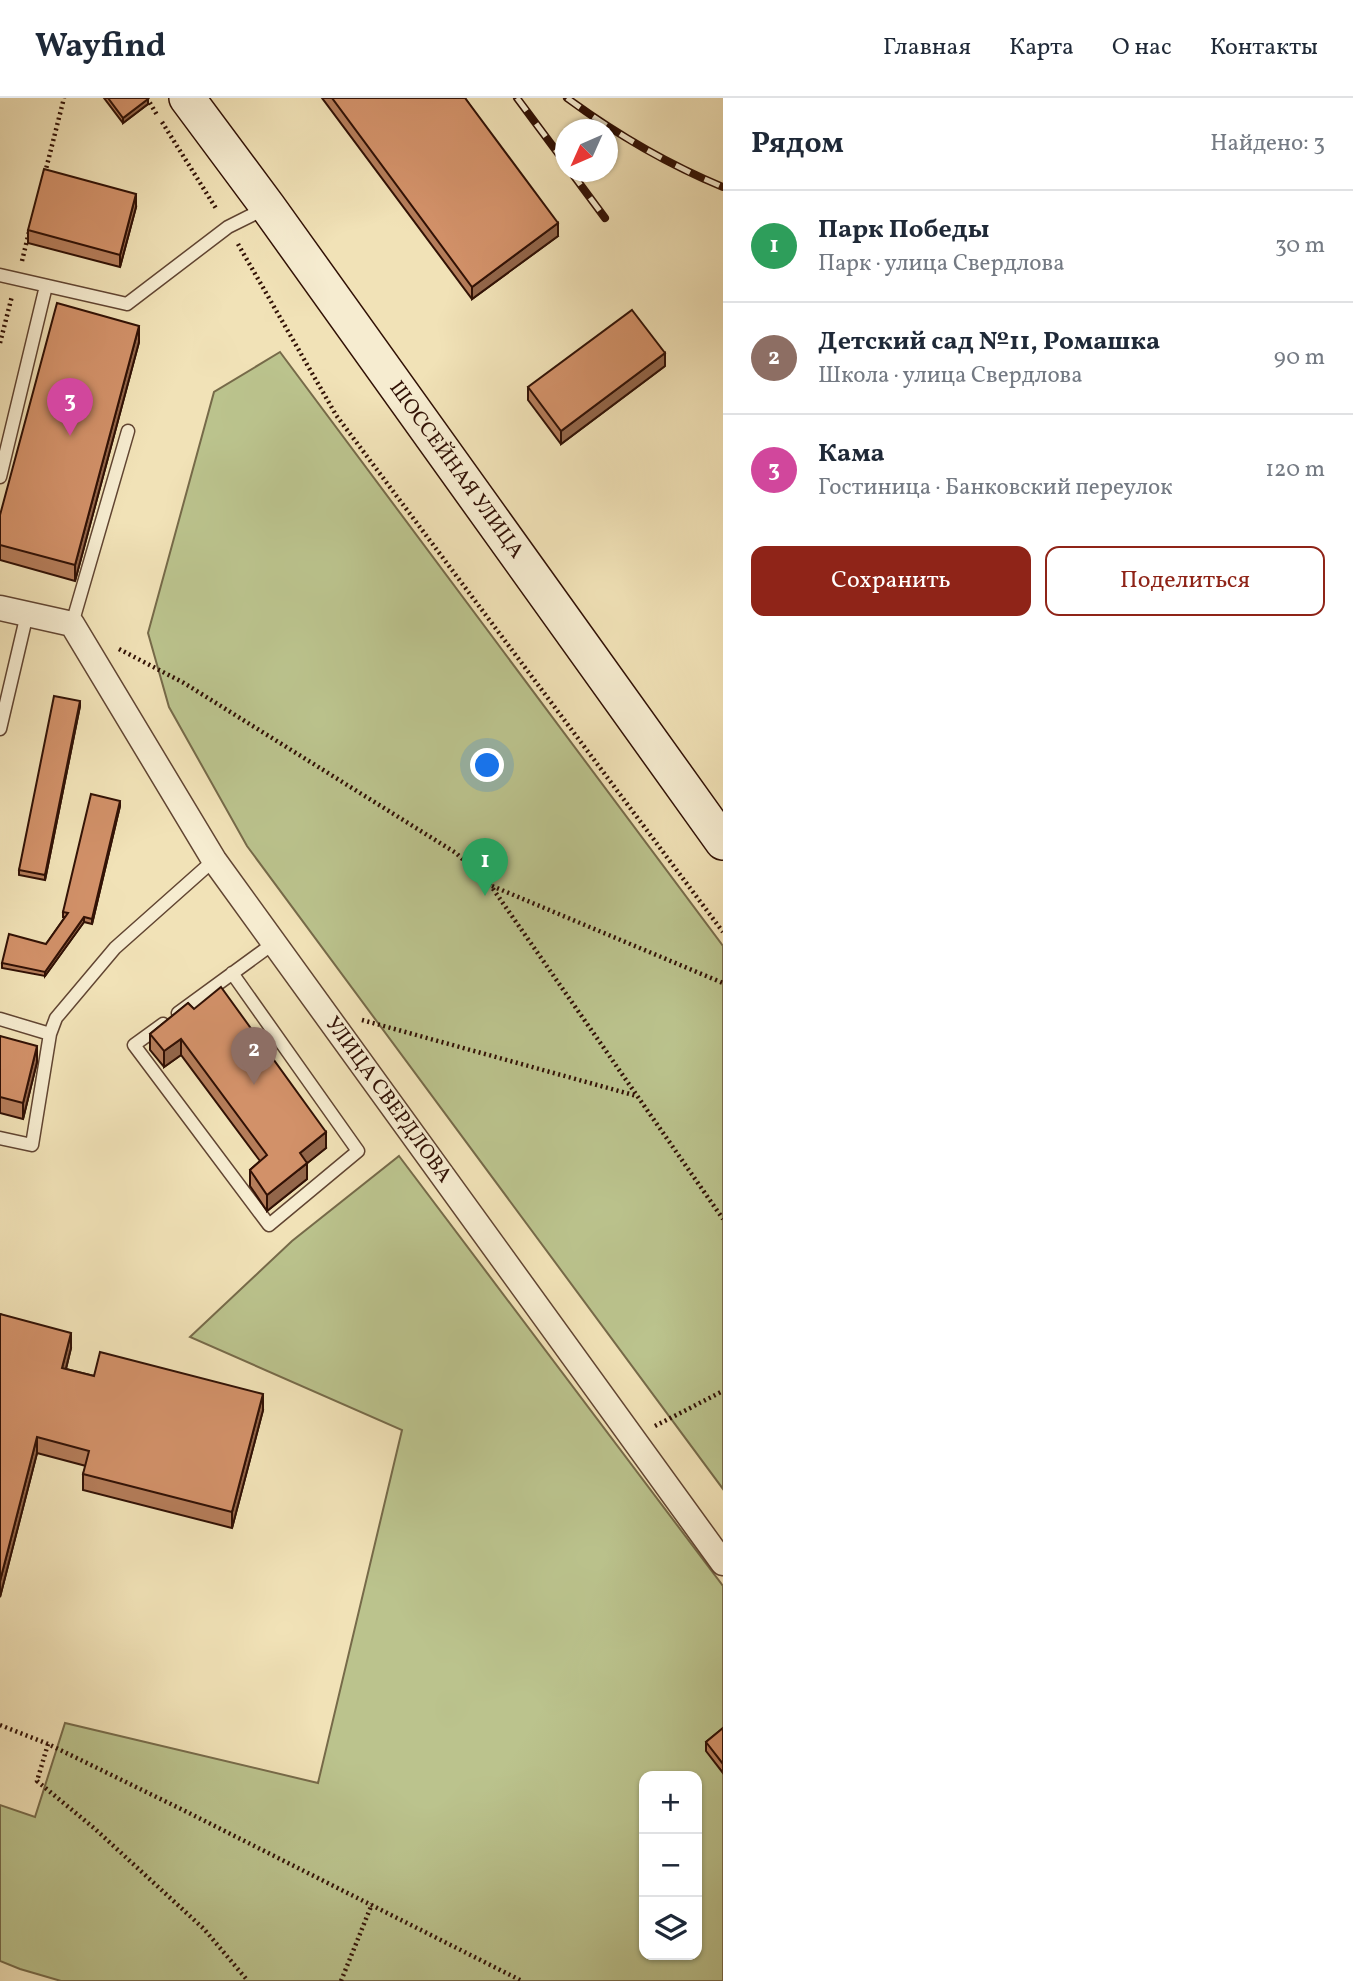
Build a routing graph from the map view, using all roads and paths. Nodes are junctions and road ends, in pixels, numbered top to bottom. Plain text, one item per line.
1 (64, 98) edge
2 (147, 98) edge
3 (187, 98) edge
4 (44, 175) edge
5 (268, 207) junction
6 (30, 227) edge
7 (228, 227) junction
8 (0, 275) edge
9 (17, 279) junction
10 (46, 286) junction
11 (0, 343) edge
12 (128, 431) dead end
13 (0, 477) edge
14 (0, 608) edge
15 (27, 614) junction
16 (72, 625) junction
17 (117, 648) dead end
18 (0, 729) edge
19 (723, 842) edge
20 (215, 860) junction
21 (491, 886) junction
22 (723, 932) edge
23 (274, 943) junction
24 (232, 973) junction
25 (723, 983) edge
26 (321, 1008) junction
27 (0, 1019) edge
28 (50, 1034) junction
29 (638, 1097) junction
30 (0, 1138) edge
31 (723, 1219) edge
32 (723, 1391) edge
33 (633, 1438) junction
34 (723, 1563) edge
35 (0, 1725) edge
36 (48, 1744) junction
37 (372, 1905) junction
38 (248, 1981) edge
39 (341, 1981) edge
40 (522, 1981) edge

1 - 4 path
2 - 7 path
3 - 5 main road, ШОССЕЙНАЯ УЛИЦА
5 - 7 lane
5 - 19 main road, ШОССЕЙНАЯ УЛИЦА
6 - 9 path
7 - 10 lane
7 - 22 path
8 - 9 lane
9 - 10 lane
9 - 11 path
10 - 13 lane
12 - 16 lane
14 - 15 street
15 - 16 street
15 - 18 lane
16 - 20 street, УЛИЦА СВЕРДЛОВА
17 - 21 path
20 - 23 street, УЛИЦА СВЕРДЛОВА
20 - 28 lane
21 - 25 path
21 - 29 path
23 - 24 lane
23 - 26 street, УЛИЦА СВЕРДЛОВА
24 - 24 lane
26 - 29 path
26 - 33 street, УЛИЦА СВЕРДЛОВА
27 - 28 lane
28 - 30 lane
29 - 31 path
32 - 33 path
33 - 34 street, УЛИЦА СВЕРДЛОВА
35 - 36 path
36 - 37 path
36 - 38 path
37 - 39 path
37 - 40 path

